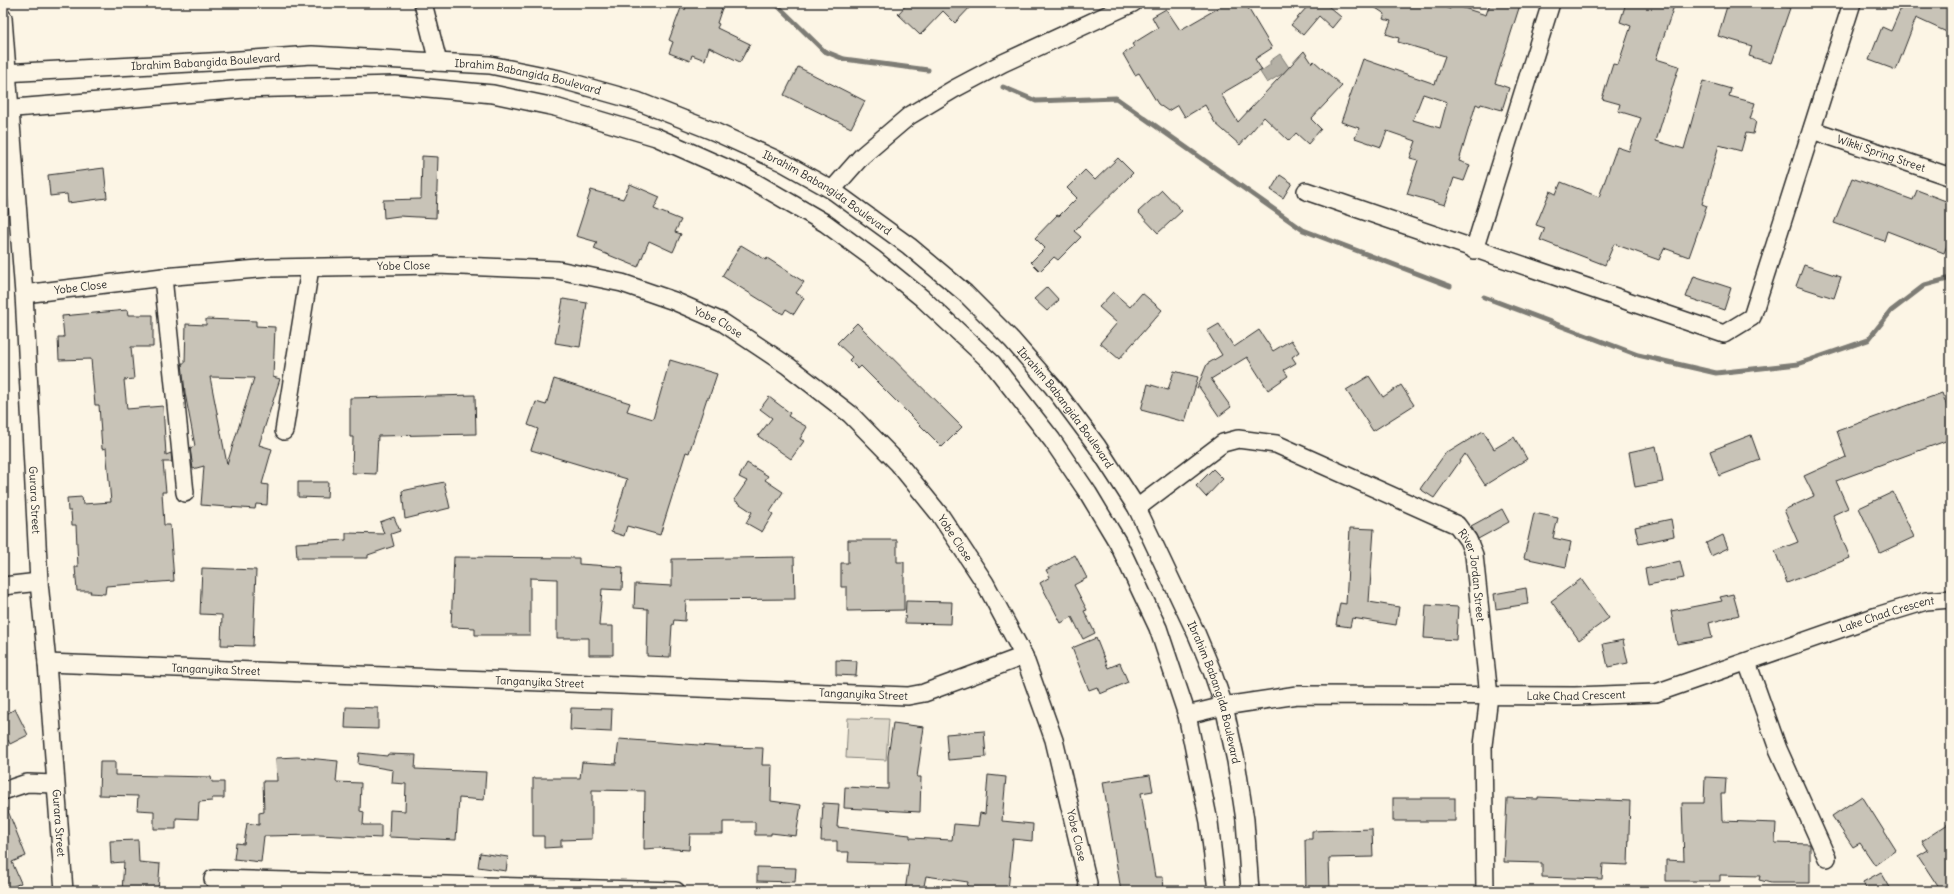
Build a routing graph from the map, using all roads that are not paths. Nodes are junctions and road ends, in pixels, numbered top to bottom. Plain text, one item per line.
1 (423, 3) edge
2 (1133, 3) edge
3 (1551, 3) edge
4 (1852, 3) edge
5 (1107, 8) edge
6 (3, 18) edge
7 (438, 62) junction
8 (5, 72) edge
9 (7, 109) edge
10 (1812, 130) junction
11 (1951, 177) edge
12 (832, 190) junction
13 (1306, 191) dead end
14 (1474, 250) junction
15 (310, 268) junction
16 (163, 277) junction
17 (24, 294) junction
18 (284, 431) dead end
19 (185, 493) dead end
20 (1137, 508) junction
21 (39, 582) junction
22 (3, 586) edge
23 (1951, 599) edge
24 (1024, 656) junction
25 (1747, 662) junction
26 (47, 663) junction
27 (1489, 696) junction
28 (1224, 706) junction
29 (1187, 715) junction
30 (55, 784) junction
31 (3, 791) edge
32 (1827, 858) dead end
33 (213, 879) dead end
34 (429, 888) edge
35 (64, 891) edge
36 (676, 891) edge
37 (1087, 891) edge
38 (1217, 891) edge
39 (1250, 891) edge
40 (1485, 891) edge

1 - 7 street
2 - 5 street
3 - 14 street
4 - 10 street
5 - 12 street
6 - 8 street, Gurara Street
7 - 8 street, Ibrahim Babangida Boulevard
7 - 12 street, Ibrahim Babangida Boulevard
8 - 9 street, Gurara Street
9 - 17 street, Gurara Street
9 - 29 street, Ibrahim Babangida Boulevard
10 - 11 street, Wikki Spring Street
10 - 14 street
12 - 20 street, Ibrahim Babangida Boulevard
13 - 14 street
15 - 16 street, Yobe Close
15 - 18 street
15 - 24 street, Yobe Close
16 - 17 street, Yobe Close
16 - 19 street
17 - 21 street, Gurara Street
20 - 27 street, River Jordan Street
20 - 28 street, Ibrahim Babangida Boulevard
21 - 22 street
21 - 26 street, Gurara Street
23 - 25 street, Lake Chad Crescent
24 - 26 street, Tanganyika Street
24 - 37 street, Yobe Close
25 - 27 street, Lake Chad Crescent
25 - 32 street
26 - 30 street, Gurara Street
27 - 28 street, Lake Chad Crescent
27 - 40 street, River Jordan Street
28 - 29 street, Lake Chad Crescent
28 - 39 street, Ibrahim Babangida Boulevard
29 - 38 street, Ibrahim Babangida Boulevard
30 - 31 street
30 - 35 street, Gurara Street
33 - 34 street
34 - 36 street

